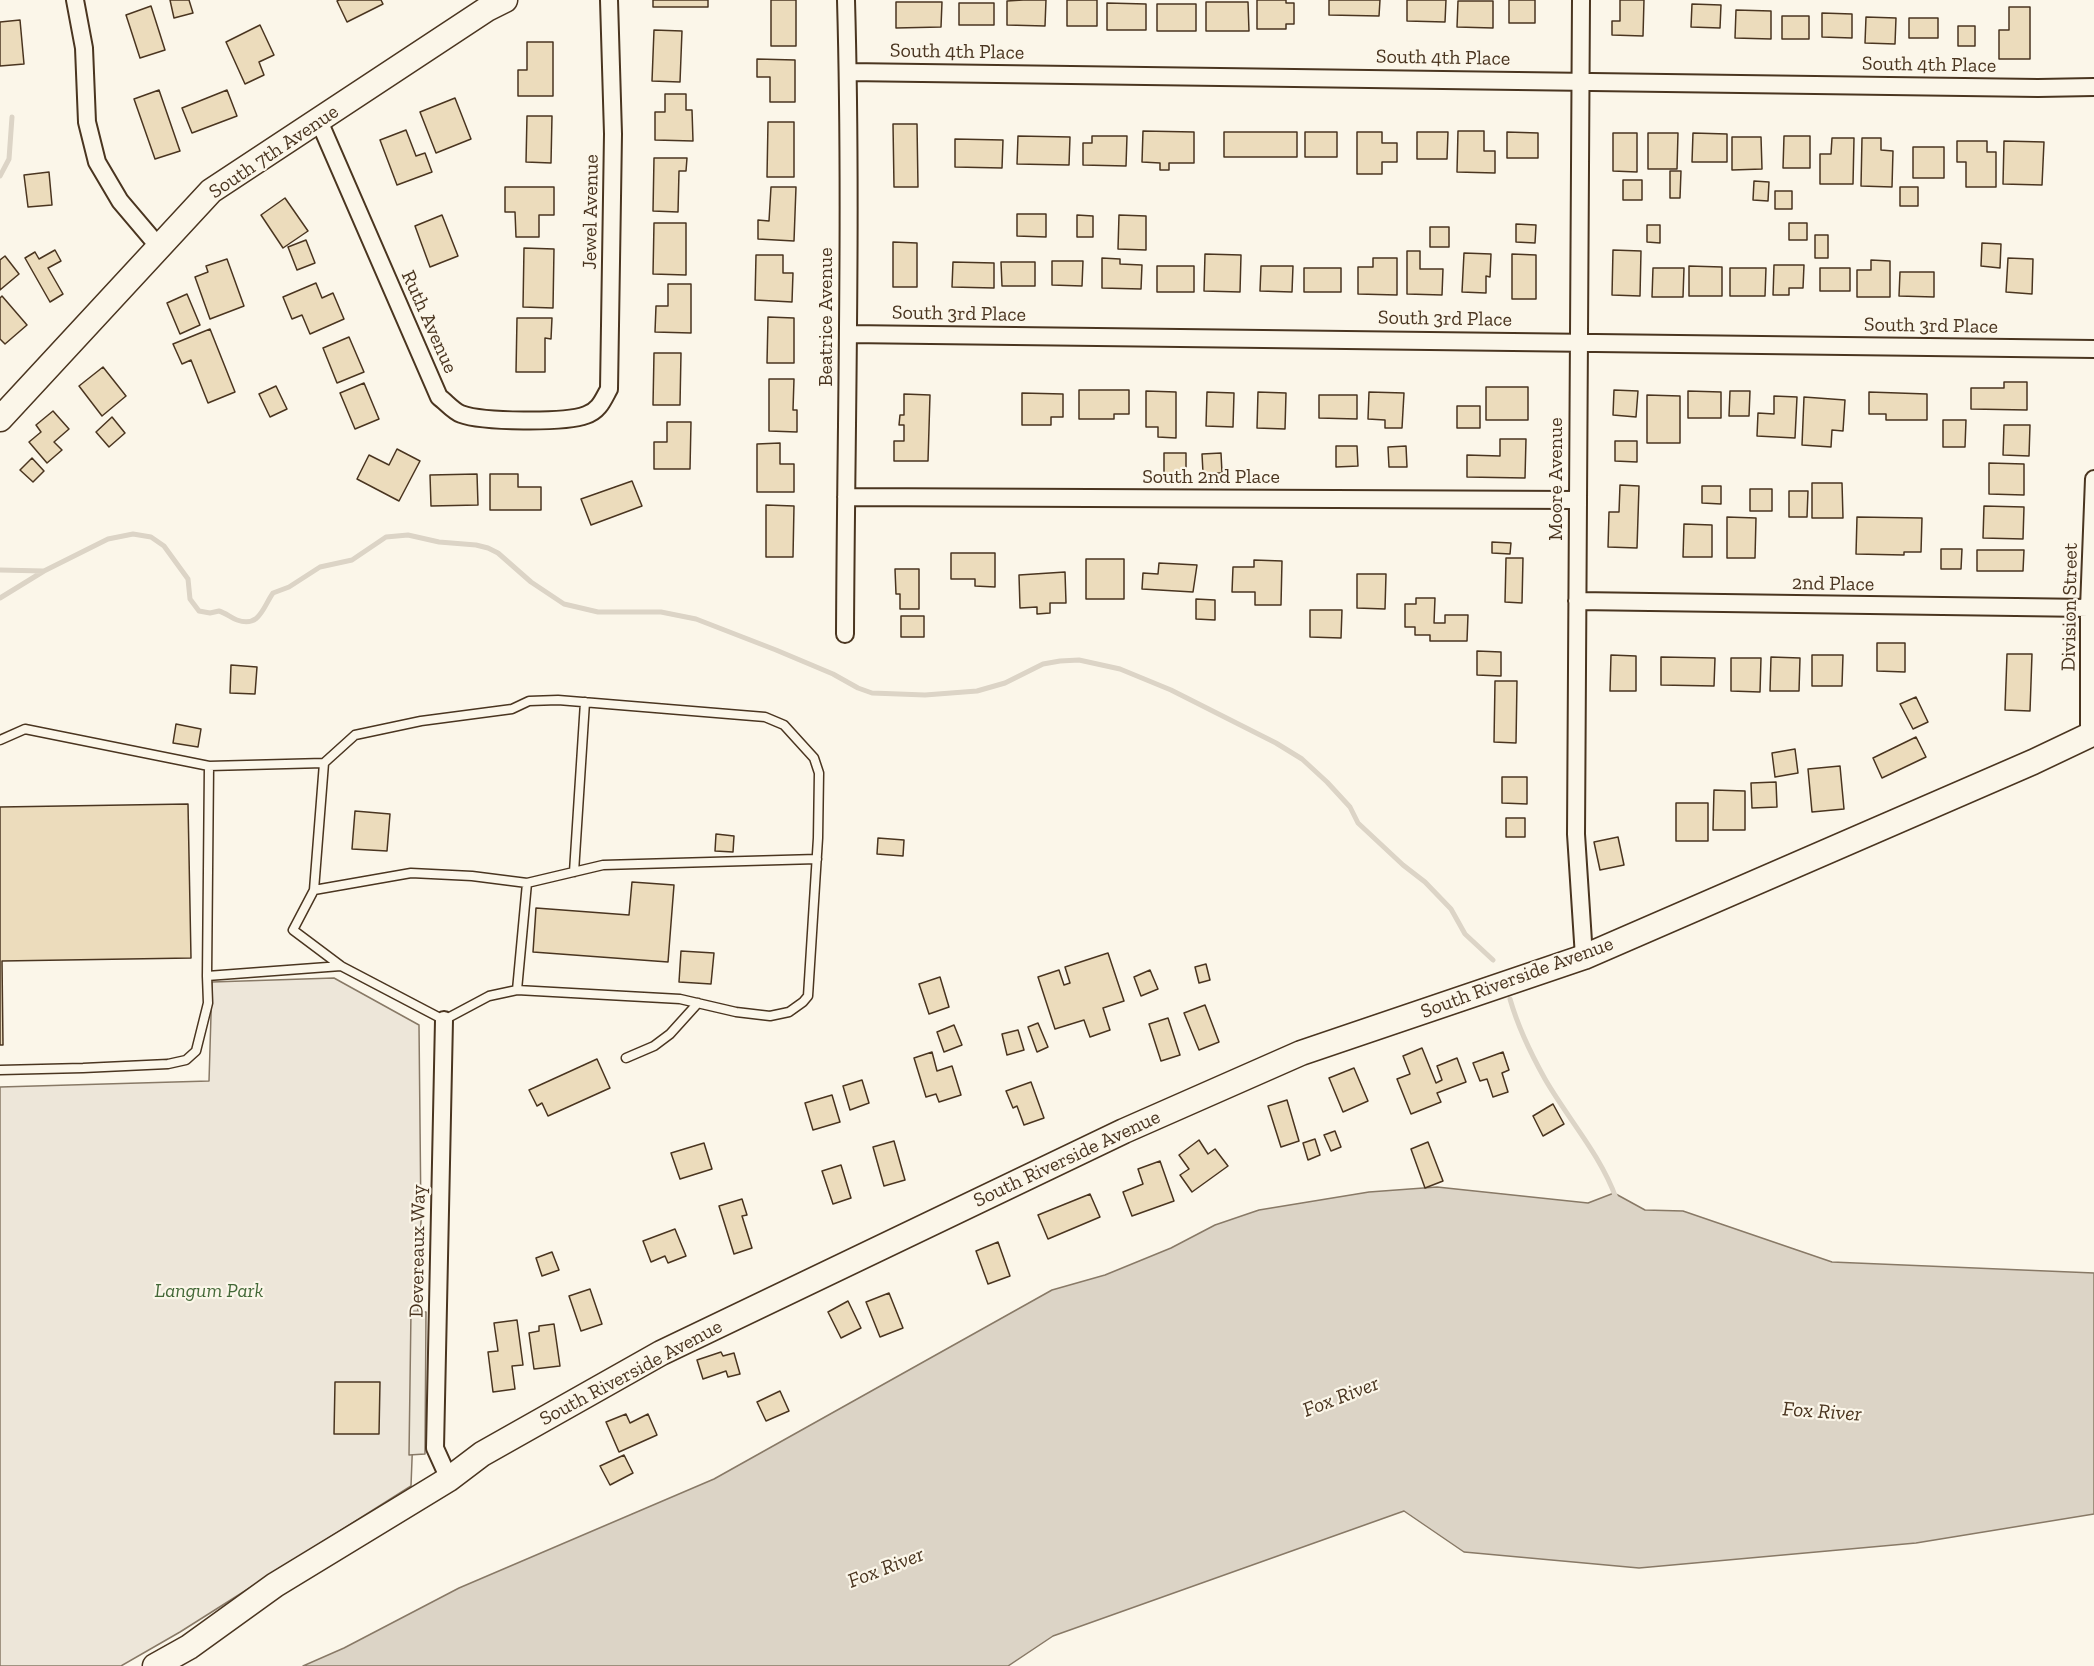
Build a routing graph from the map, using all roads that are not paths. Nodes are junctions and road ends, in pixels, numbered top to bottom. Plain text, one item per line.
1 (75, 0) edge
2 (505, 0) edge
3 (609, 0) edge
4 (846, 0) edge
5 (1581, 0) edge
6 (848, 72) junction
7 (1581, 81) junction
8 (2094, 87) edge
9 (319, 121) junction
10 (159, 246) junction
11 (848, 334) junction
12 (1578, 342) junction
13 (2094, 349) edge
14 (587, 415) joint
15 (0, 419) edge
16 (2094, 479) edge
17 (846, 497) junction
18 (1577, 500) junction
19 (1577, 601) junction
20 (2089, 608) junction
21 (844, 634) dead end
22 (585, 702) junction
23 (2092, 734) edge
24 (0, 740) edge
25 (324, 763) junction
26 (209, 766) junction
27 (817, 859) junction
28 (574, 872) junction
29 (527, 883) junction
30 (314, 890) junction
31 (1584, 957) junction
32 (341, 966) junction
33 (207, 976) junction
34 (517, 990) junction
35 (698, 1004) junction
36 (444, 1020) junction
37 (626, 1058) dead end
38 (0, 1070) edge
39 (449, 1479) junction
40 (155, 1666) edge

1 - 10 street
2 - 9 main road, South 7th Avenue
3 - 14 street, Jewel Avenue
4 - 6 street, Beatrice Avenue
5 - 7 street, Moore Avenue
6 - 7 street, South 4th Place
6 - 11 street, Beatrice Avenue
7 - 8 street, South 4th Place
7 - 12 street, Moore Avenue
9 - 10 main road, South 7th Avenue
9 - 14 street, Ruth Avenue
10 - 15 main road, South 7th Avenue
11 - 12 street, South 3rd Place
11 - 17 street, Beatrice Avenue
12 - 13 street, South 3rd Place
12 - 18 street, Moore Avenue
16 - 20 street, Division Street
17 - 18 street, South 2nd Place
17 - 21 street, Beatrice Avenue
18 - 19 street, Moore Avenue
19 - 20 street, 2nd Place
19 - 31 street, Moore Avenue
20 - 23 street, Division Street
22 - 25 lane
22 - 27 lane
22 - 28 lane
23 - 31 main road, South Riverside Avenue
24 - 26 lane
25 - 26 lane
25 - 30 lane
26 - 33 lane
27 - 28 lane
27 - 35 lane
28 - 29 lane
29 - 30 lane
29 - 34 lane
30 - 32 lane
31 - 39 main road, South Riverside Avenue
32 - 33 lane
32 - 36 lane
33 - 38 lane
34 - 35 lane
34 - 36 lane
35 - 37 lane
36 - 39 street, Devereaux Way
39 - 40 main road, South Riverside Avenue

